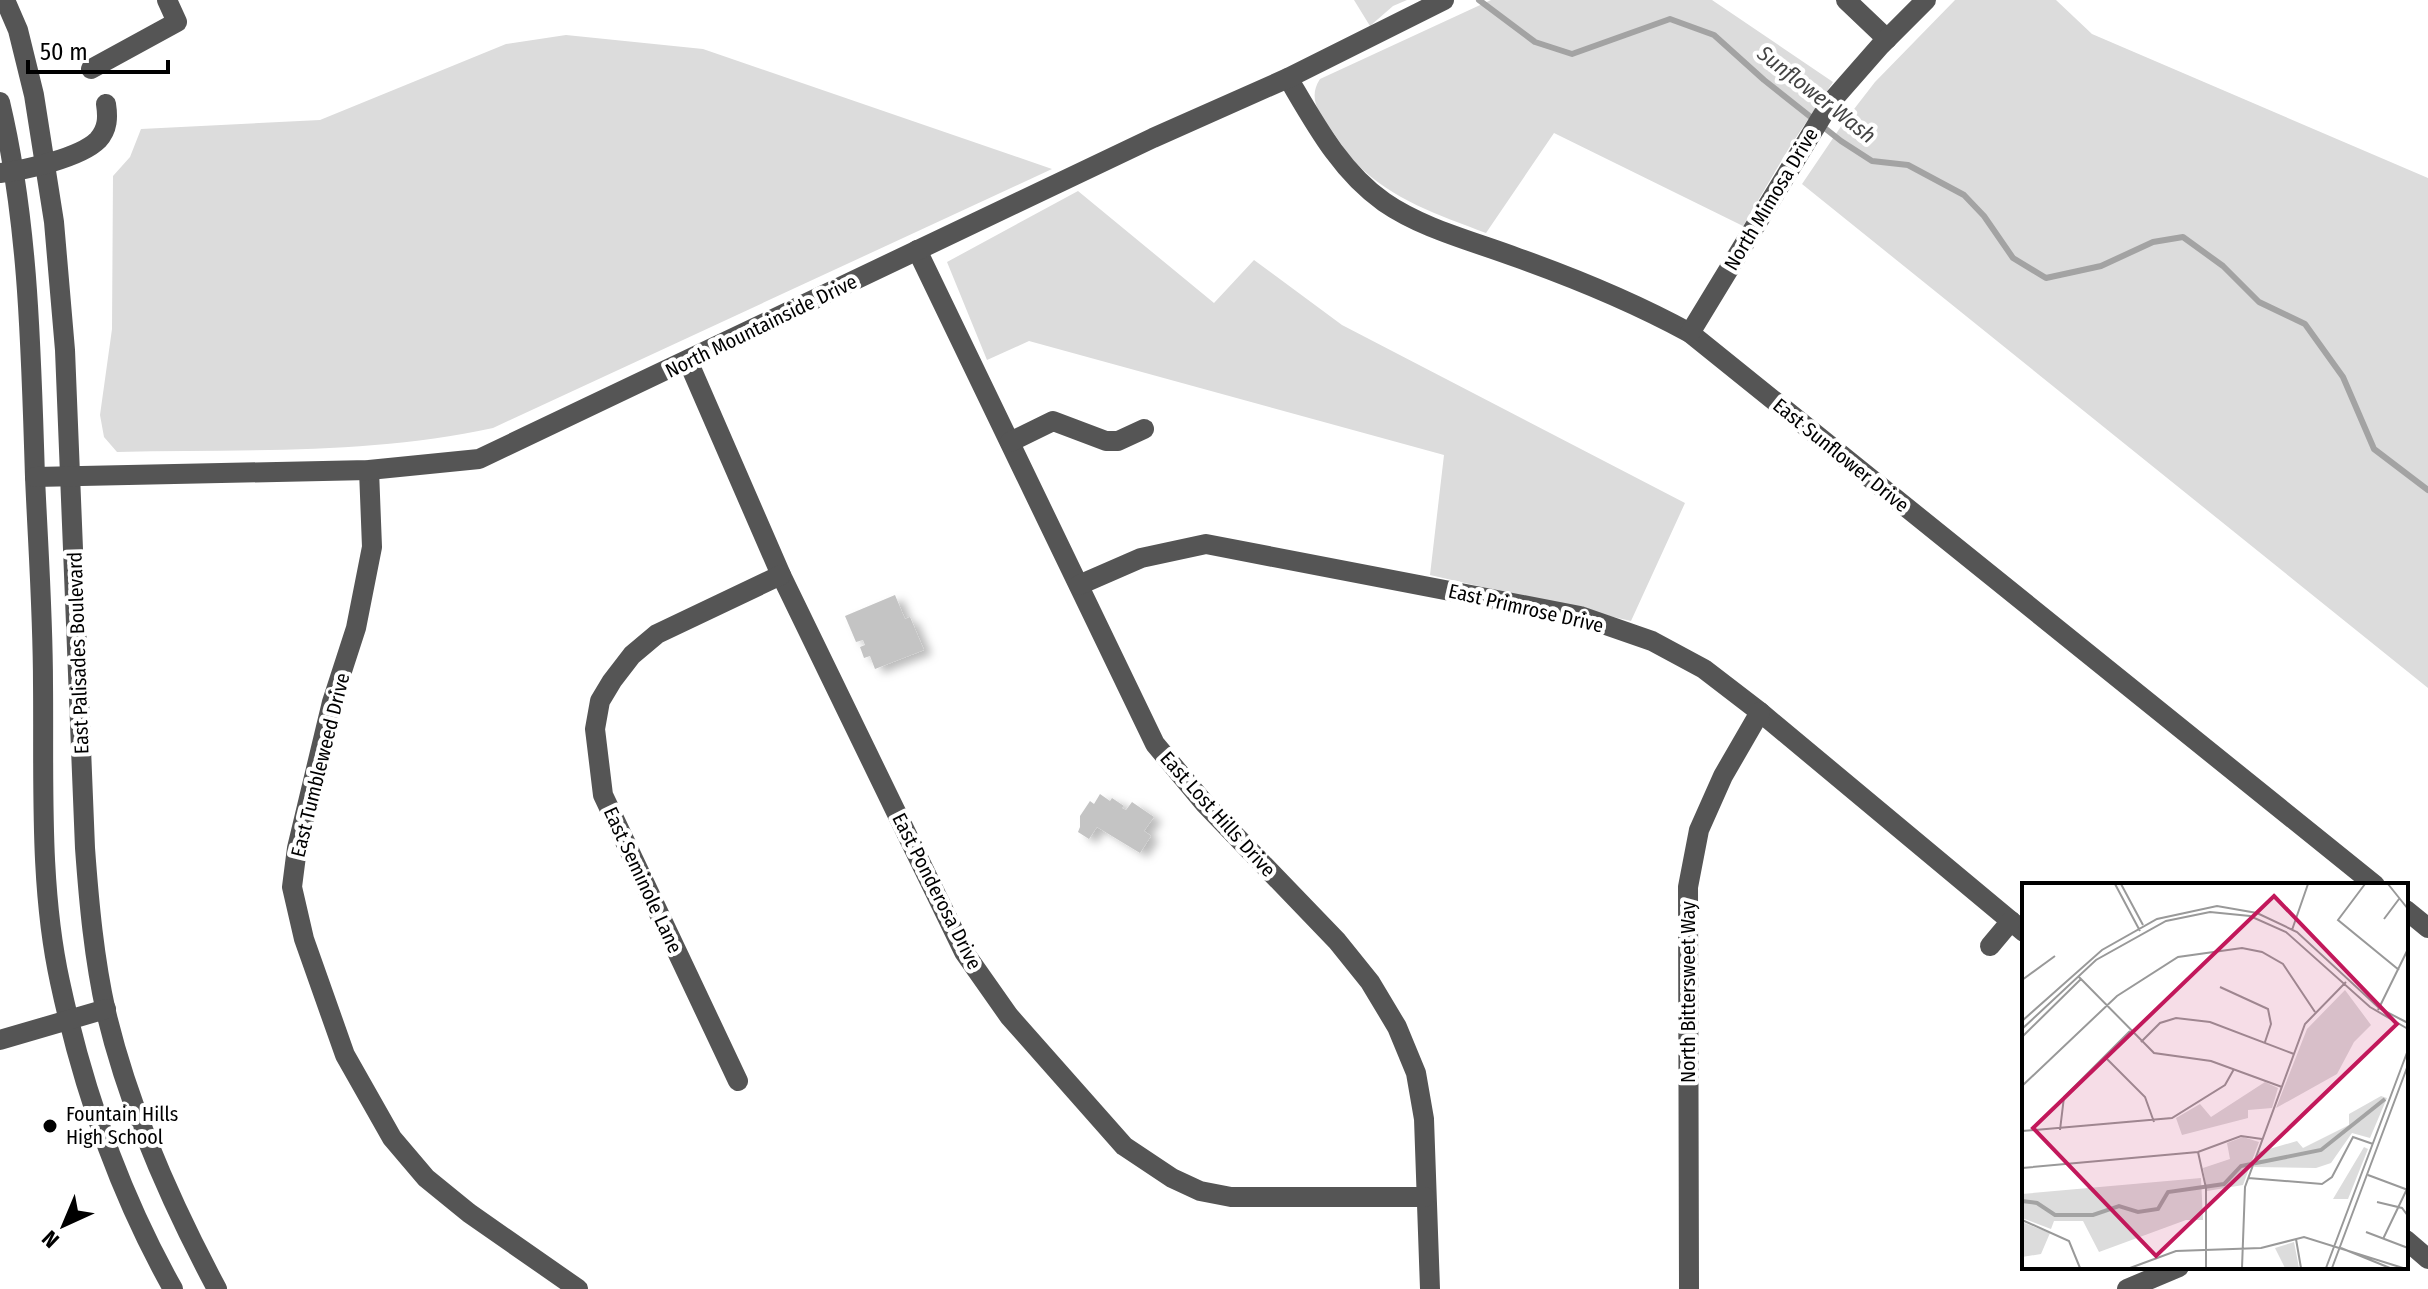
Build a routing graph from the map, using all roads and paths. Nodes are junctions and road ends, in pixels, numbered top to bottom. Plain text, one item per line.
1 (5, 0) edge
2 (167, 0) edge
3 (1444, 0) edge
4 (1846, 0) edge
5 (1926, 0) edge
6 (1887, 39) junction
7 (91, 69) dead end
8 (1288, 78) junction
9 (0, 102) edge
10 (106, 104) dead end
11 (45, 162) junction
12 (7, 172) edge
13 (917, 250) junction
14 (1690, 333) junction
15 (688, 361) junction
16 (1144, 429) dead end
17 (1010, 442) junction
18 (369, 470) junction
19 (35, 477) junction
20 (71, 477) junction
21 (781, 575) junction
22 (1079, 585) junction
23 (1760, 712) junction
24 (2373, 883) edge
25 (2408, 912) edge
26 (2017, 926) edge
27 (2428, 928) edge
28 (1990, 946) dead end
29 (106, 1009) junction
30 (70, 1019) junction
31 (0, 1040) edge
32 (738, 1081) dead end
33 (1425, 1197) junction
34 (2408, 1242) edge
35 (2428, 1259) edge
36 (2174, 1269) edge
37 (173, 1289) edge
38 (217, 1289) edge
39 (578, 1289) edge
40 (1430, 1289) edge
41 (1689, 1289) edge
42 (2127, 1289) edge

1 - 11 street, East Palisades Boulevard
2 - 7 street
3 - 8 street, North Mountainside Drive
4 - 6 street
5 - 6 street, North Mimosa Drive
6 - 14 street, North Mimosa Drive
8 - 13 street, North Mountainside Drive
8 - 14 street, East Sunflower Drive
9 - 12 street, East Palisades Boulevard
10 - 11 street
11 - 12 street
11 - 20 street, East Palisades Boulevard
12 - 19 street, East Palisades Boulevard
13 - 15 street, North Mountainside Drive
13 - 17 street, East Lost Hills Drive
14 - 24 street, East Sunflower Drive
15 - 18 street, North Mountainside Drive
15 - 21 street, East Ponderosa Drive
16 - 17 street
17 - 22 street, East Lost Hills Drive
18 - 20 street, North Mountainside Drive
18 - 39 street, East Tumbleweed Drive
19 - 20 street, North Mountainside Drive
19 - 30 street, East Palisades Boulevard
20 - 29 street, East Palisades Boulevard
21 - 32 street, East Seminole Lane
21 - 33 street, East Ponderosa Drive
22 - 23 street, East Primrose Drive
22 - 33 street, East Lost Hills Drive
23 - 26 street, East Primrose Drive
23 - 41 street, North Bittersweet Way
25 - 27 street
26 - 28 street
29 - 30 street
29 - 38 street, East Palisades Boulevard
30 - 31 street
30 - 37 street, East Palisades Boulevard
33 - 40 street, East Lost Hills Drive
34 - 35 street
36 - 42 street

